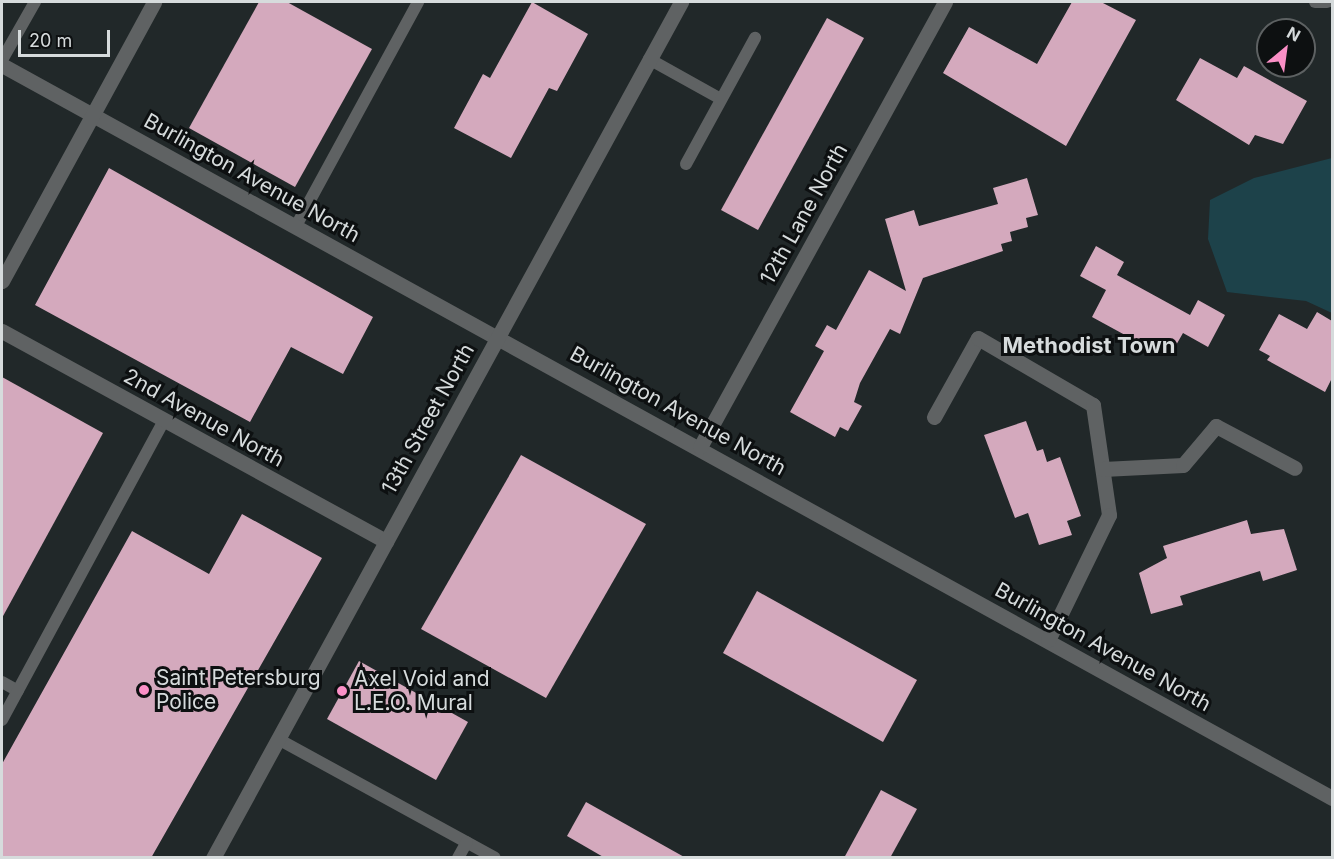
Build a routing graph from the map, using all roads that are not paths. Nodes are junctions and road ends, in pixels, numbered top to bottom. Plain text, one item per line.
1 (35, 2) edge
2 (154, 2) edge
3 (418, 2) edge
4 (681, 2) edge
5 (945, 2) edge
6 (1315, 2) edge
7 (1327, 2) edge
8 (755, 38) dead end
9 (649, 59) junction
10 (2, 60) edge
11 (2, 65) edge
12 (721, 99) junction
13 (93, 114) junction
14 (686, 164) dead end
15 (296, 226) junction
16 (2, 281) edge
17 (2, 331) edge
18 (498, 336) junction
19 (934, 417) dead end
20 (164, 420) junction
21 (700, 447) junction
22 (1295, 468) dead end
23 (1103, 469) junction
24 (386, 541) junction
25 (1048, 640) junction
26 (2, 682) edge
27 (18, 691) junction
28 (2, 720) edge
29 (278, 739) junction
30 (1332, 798) edge
31 (467, 842) junction
32 (213, 858) edge
33 (458, 858) edge
34 (495, 858) edge

1 - 10 lane
2 - 13 street
3 - 15 lane
4 - 9 street, 13th Street North
5 - 21 street, 12th Lane North
6 - 7 lane
8 - 12 lane
9 - 12 lane
9 - 18 street, 13th Street North
11 - 13 street, Burlington Avenue North
12 - 14 lane
13 - 15 street, Burlington Avenue North
13 - 16 street
15 - 18 street, Burlington Avenue North
17 - 20 street, 2nd Avenue North
18 - 21 street, Burlington Avenue North
18 - 24 street, 13th Street North
19 - 23 street
20 - 24 street, 2nd Avenue North
20 - 27 lane
21 - 25 street, Burlington Avenue North
22 - 23 street
23 - 25 street
24 - 29 street, 13th Street North
25 - 30 street, Burlington Avenue North
26 - 27 lane
27 - 28 lane
29 - 31 lane
29 - 32 street, 13th Street North
31 - 33 lane
31 - 34 lane

